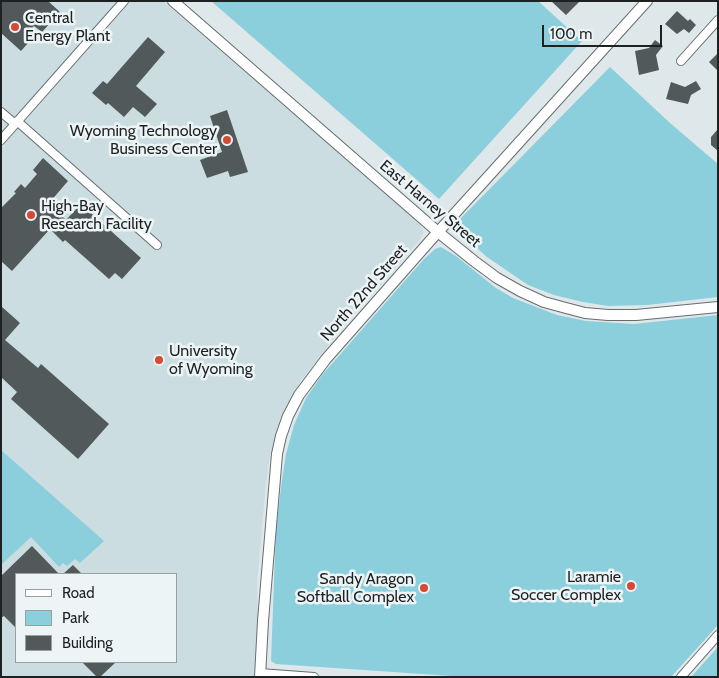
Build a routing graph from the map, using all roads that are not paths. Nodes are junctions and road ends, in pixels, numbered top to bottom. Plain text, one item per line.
1 (124, 1) edge
2 (173, 1) edge
3 (647, 1) edge
4 (718, 20) edge
5 (681, 61) dead end
6 (1, 112) edge
7 (16, 123) junction
8 (1, 140) edge
9 (438, 232) junction
10 (157, 245) dead end
11 (718, 307) edge
12 (718, 636) edge
13 (260, 675) edge
14 (314, 677) edge
15 (680, 677) edge

1 - 7 street
2 - 9 street, East Harney Street
3 - 9 street, North 22nd Street
4 - 5 street
6 - 7 street
7 - 8 street
7 - 10 street
9 - 11 street, East Harney Street
9 - 13 street, North 22nd Street
12 - 15 street
13 - 14 street

